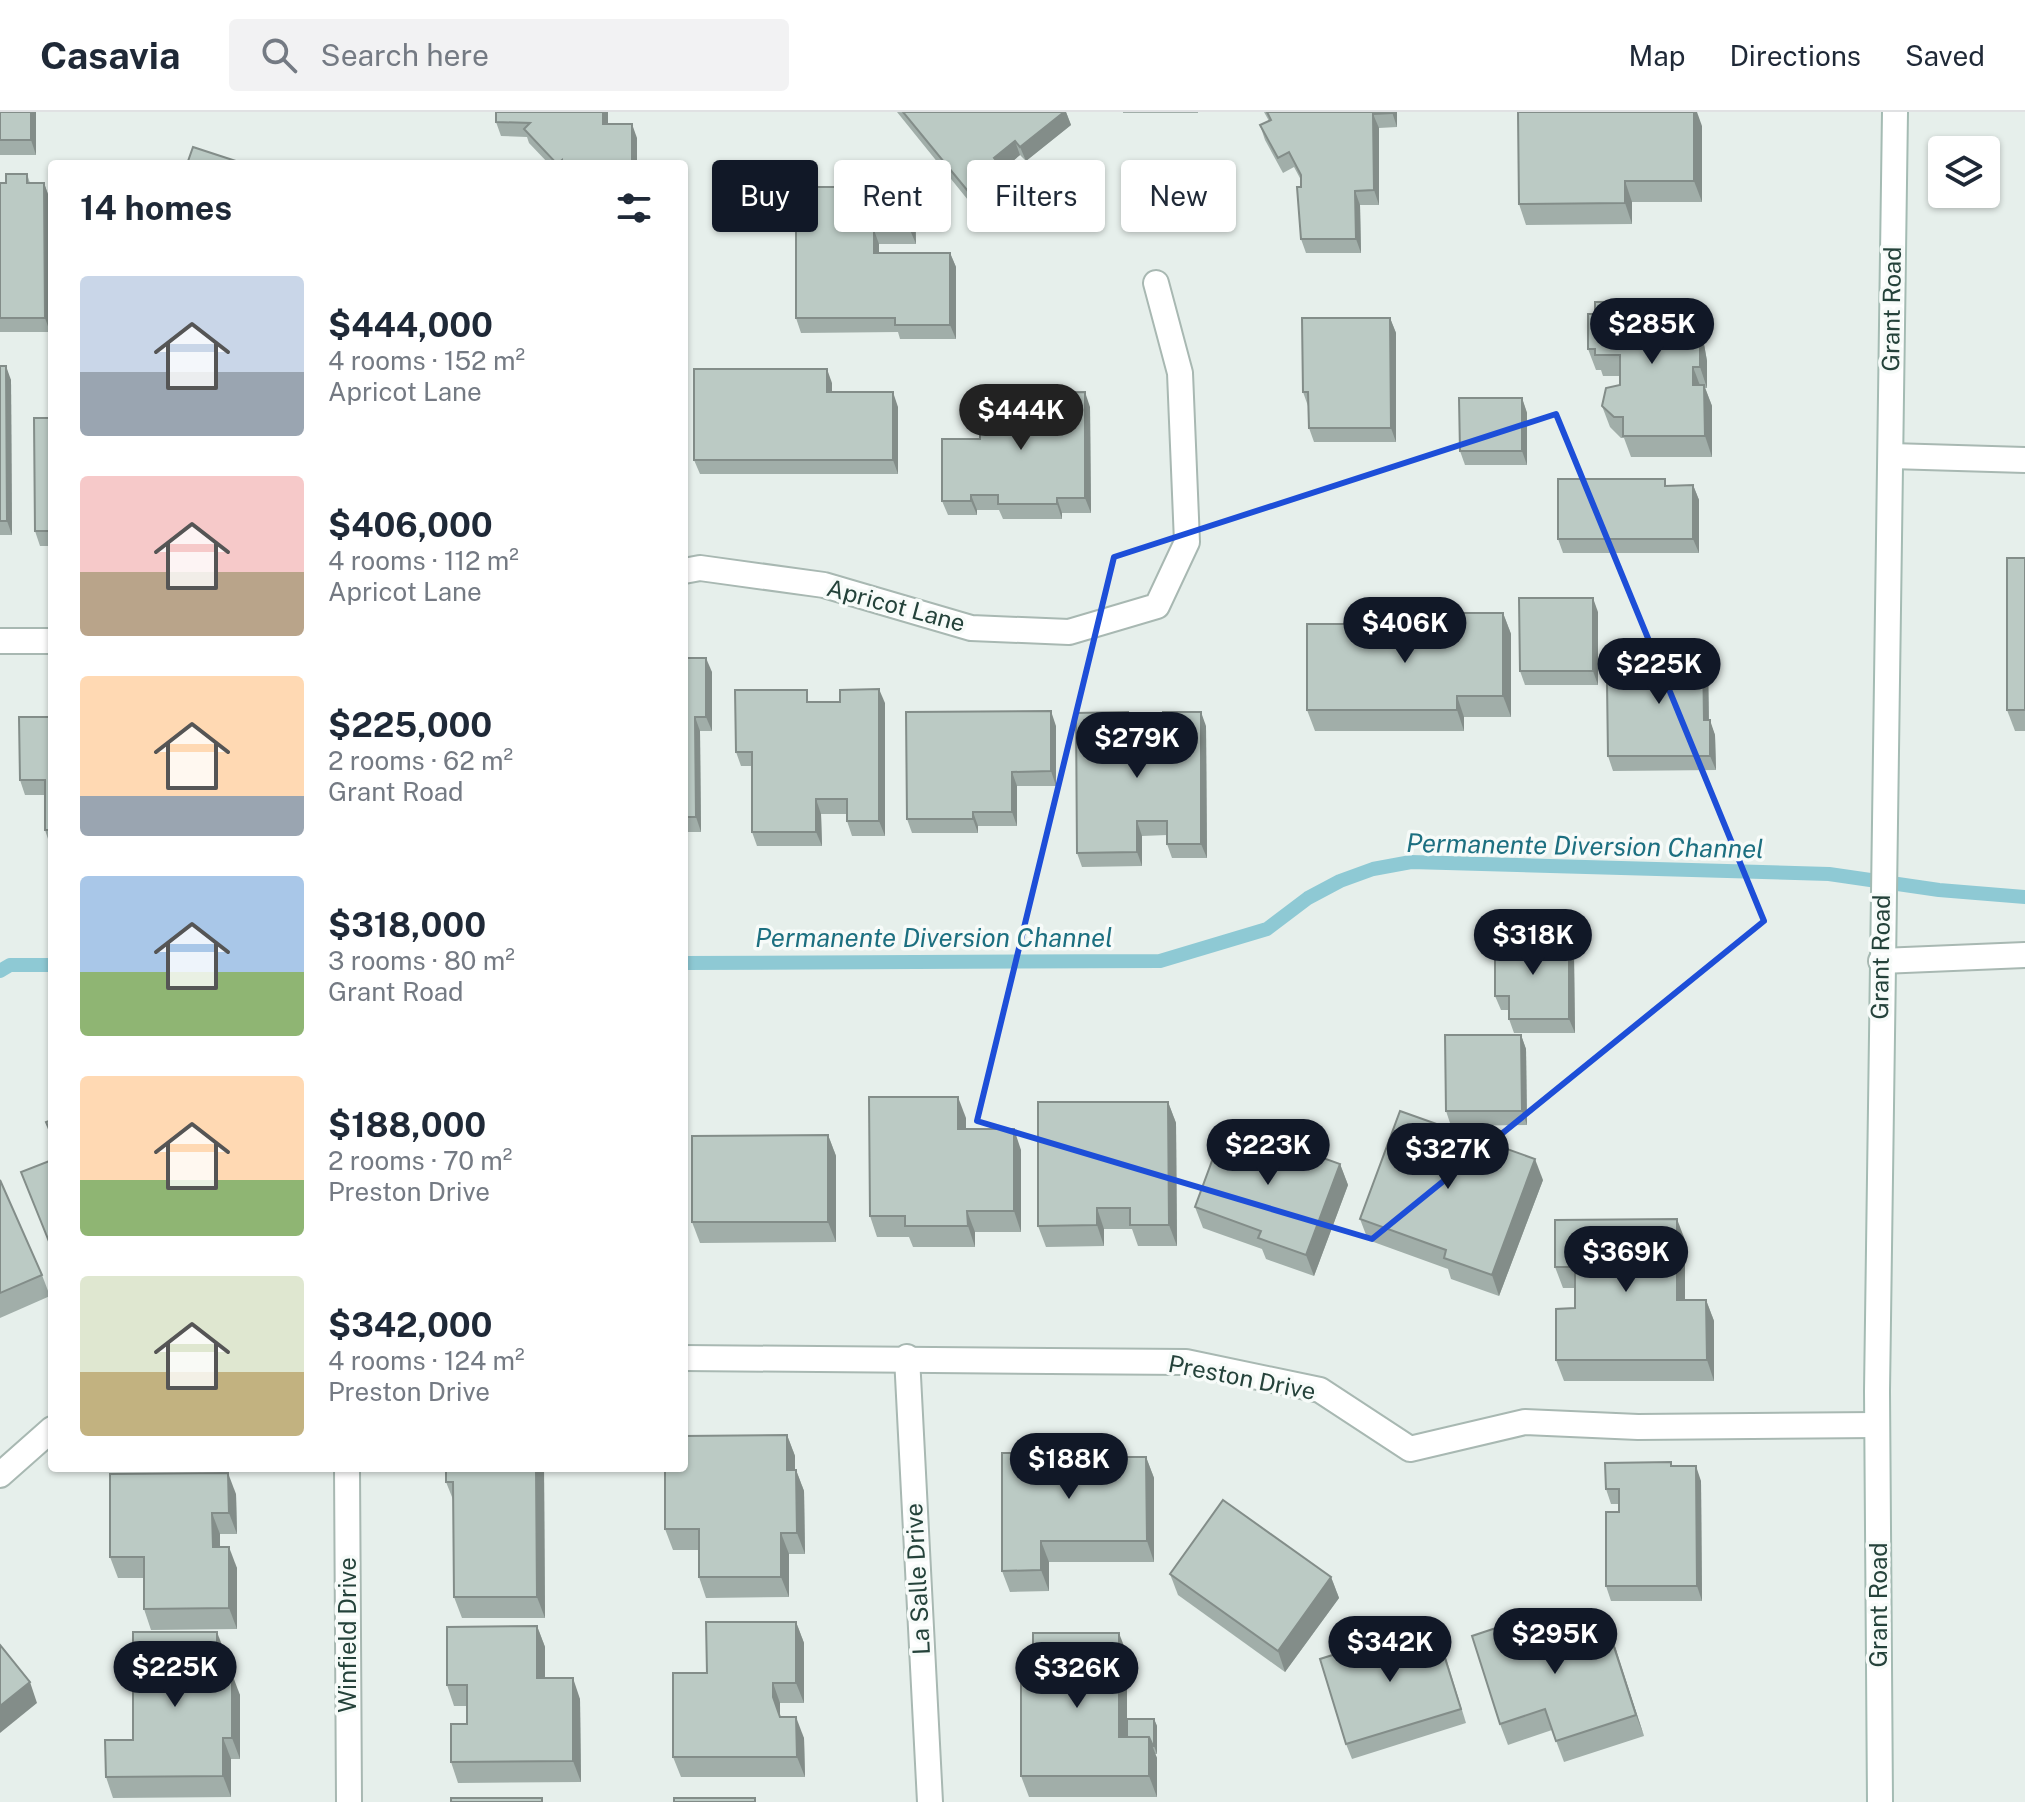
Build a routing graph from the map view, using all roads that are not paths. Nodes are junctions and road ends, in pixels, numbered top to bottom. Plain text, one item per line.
1 (1895, 112) edge
2 (1156, 283) dead end
3 (1891, 456) junction
4 (2025, 460) edge
5 (688, 570) edge
6 (0, 641) edge
7 (48, 641) edge
8 (2025, 955) edge
9 (1881, 961) junction
10 (907, 1357) junction
11 (688, 1358) edge
12 (1877, 1425) junction
13 (48, 1433) edge
14 (347, 1472) edge
15 (0, 1475) edge
16 (349, 1802) edge
17 (930, 1802) edge
18 (1880, 1802) edge

1 - 3 street, Grant Road
2 - 5 street, Apricot Lane
3 - 4 street
3 - 9 street, Grant Road
6 - 7 street
8 - 9 street
9 - 12 street, Grant Road
10 - 11 street, Preston Drive
10 - 12 street, Preston Drive
10 - 17 street, La Salle Drive
12 - 18 street, Grant Road
13 - 15 street
14 - 16 street, Winfield Drive

